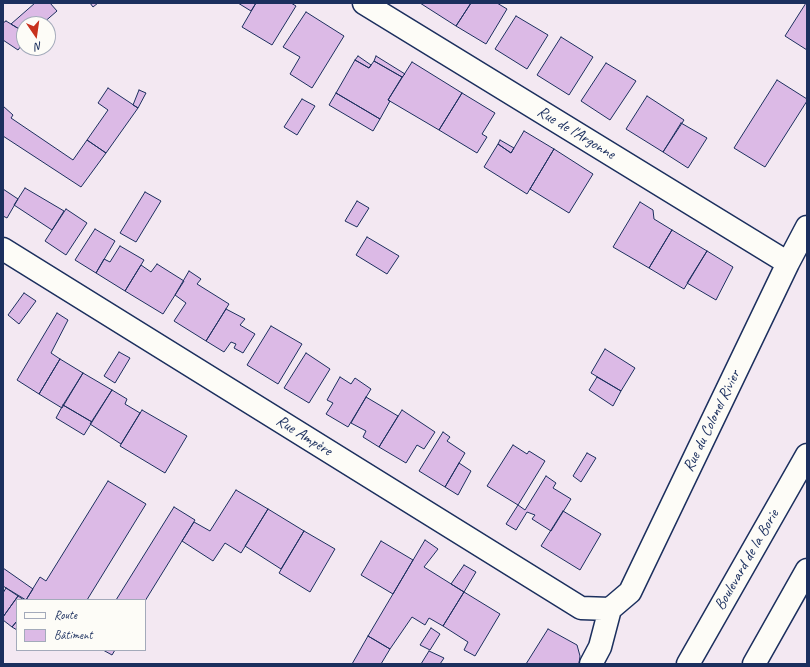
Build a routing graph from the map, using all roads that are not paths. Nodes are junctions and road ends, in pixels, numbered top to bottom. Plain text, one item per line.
1 (364, 3) edge
2 (807, 227) edge
3 (3, 249) edge
4 (788, 263) junction
5 (807, 455) edge
6 (807, 570) edge
7 (610, 609) junction
8 (591, 664) edge
9 (688, 664) edge
10 (754, 664) edge

1 - 4 street, Rue de l'Argonne
2 - 4 street, Rue du Colonel Rivier
3 - 7 street, Rue Ampère
4 - 7 street, Rue du Colonel Rivier
5 - 9 street, Boulevard de la Borie
6 - 10 street
7 - 8 street

